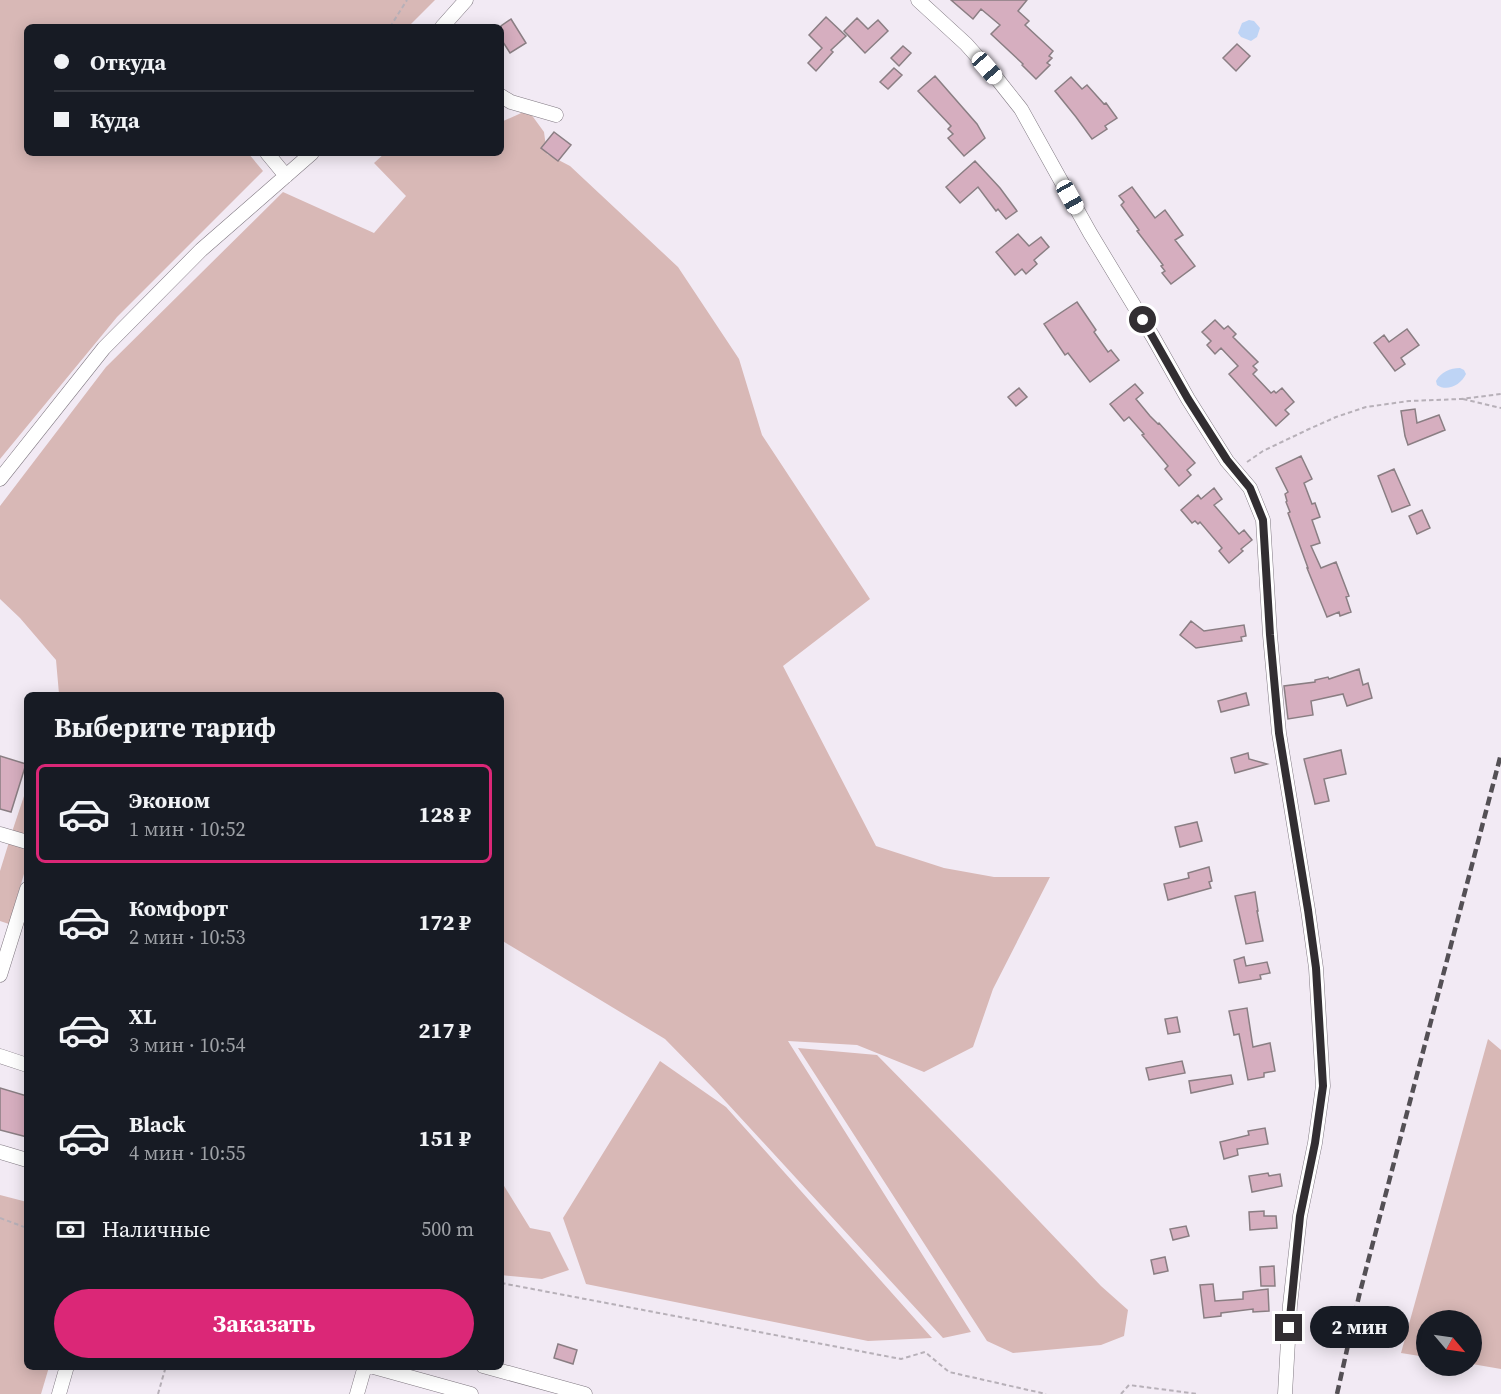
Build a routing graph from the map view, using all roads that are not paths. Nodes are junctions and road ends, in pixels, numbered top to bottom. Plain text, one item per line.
1 (918, 0) edge
2 (455, 10) edge
3 (461, 24) edge
4 (504, 98) edge
5 (556, 115) dead end
6 (269, 156) edge
7 (309, 156) edge
8 (286, 176) junction
9 (0, 479) edge
10 (0, 834) edge
11 (24, 841) edge
12 (23, 918) edge
13 (0, 975) edge
14 (0, 1056) edge
15 (24, 1064) edge
16 (0, 1152) edge
17 (24, 1159) edge
18 (66, 1370) edge
19 (363, 1370) edge
20 (384, 1370) edge
21 (498, 1370) edge
22 (59, 1394) edge
23 (357, 1394) edge
24 (471, 1394) edge
25 (585, 1394) edge
26 (1285, 1394) edge

1 - 26 street
2 - 3 street
4 - 5 street
6 - 8 street
7 - 8 street
8 - 9 street
10 - 11 street
12 - 13 street
14 - 15 street
16 - 17 street
18 - 22 street
19 - 23 street
20 - 24 street
21 - 25 street

